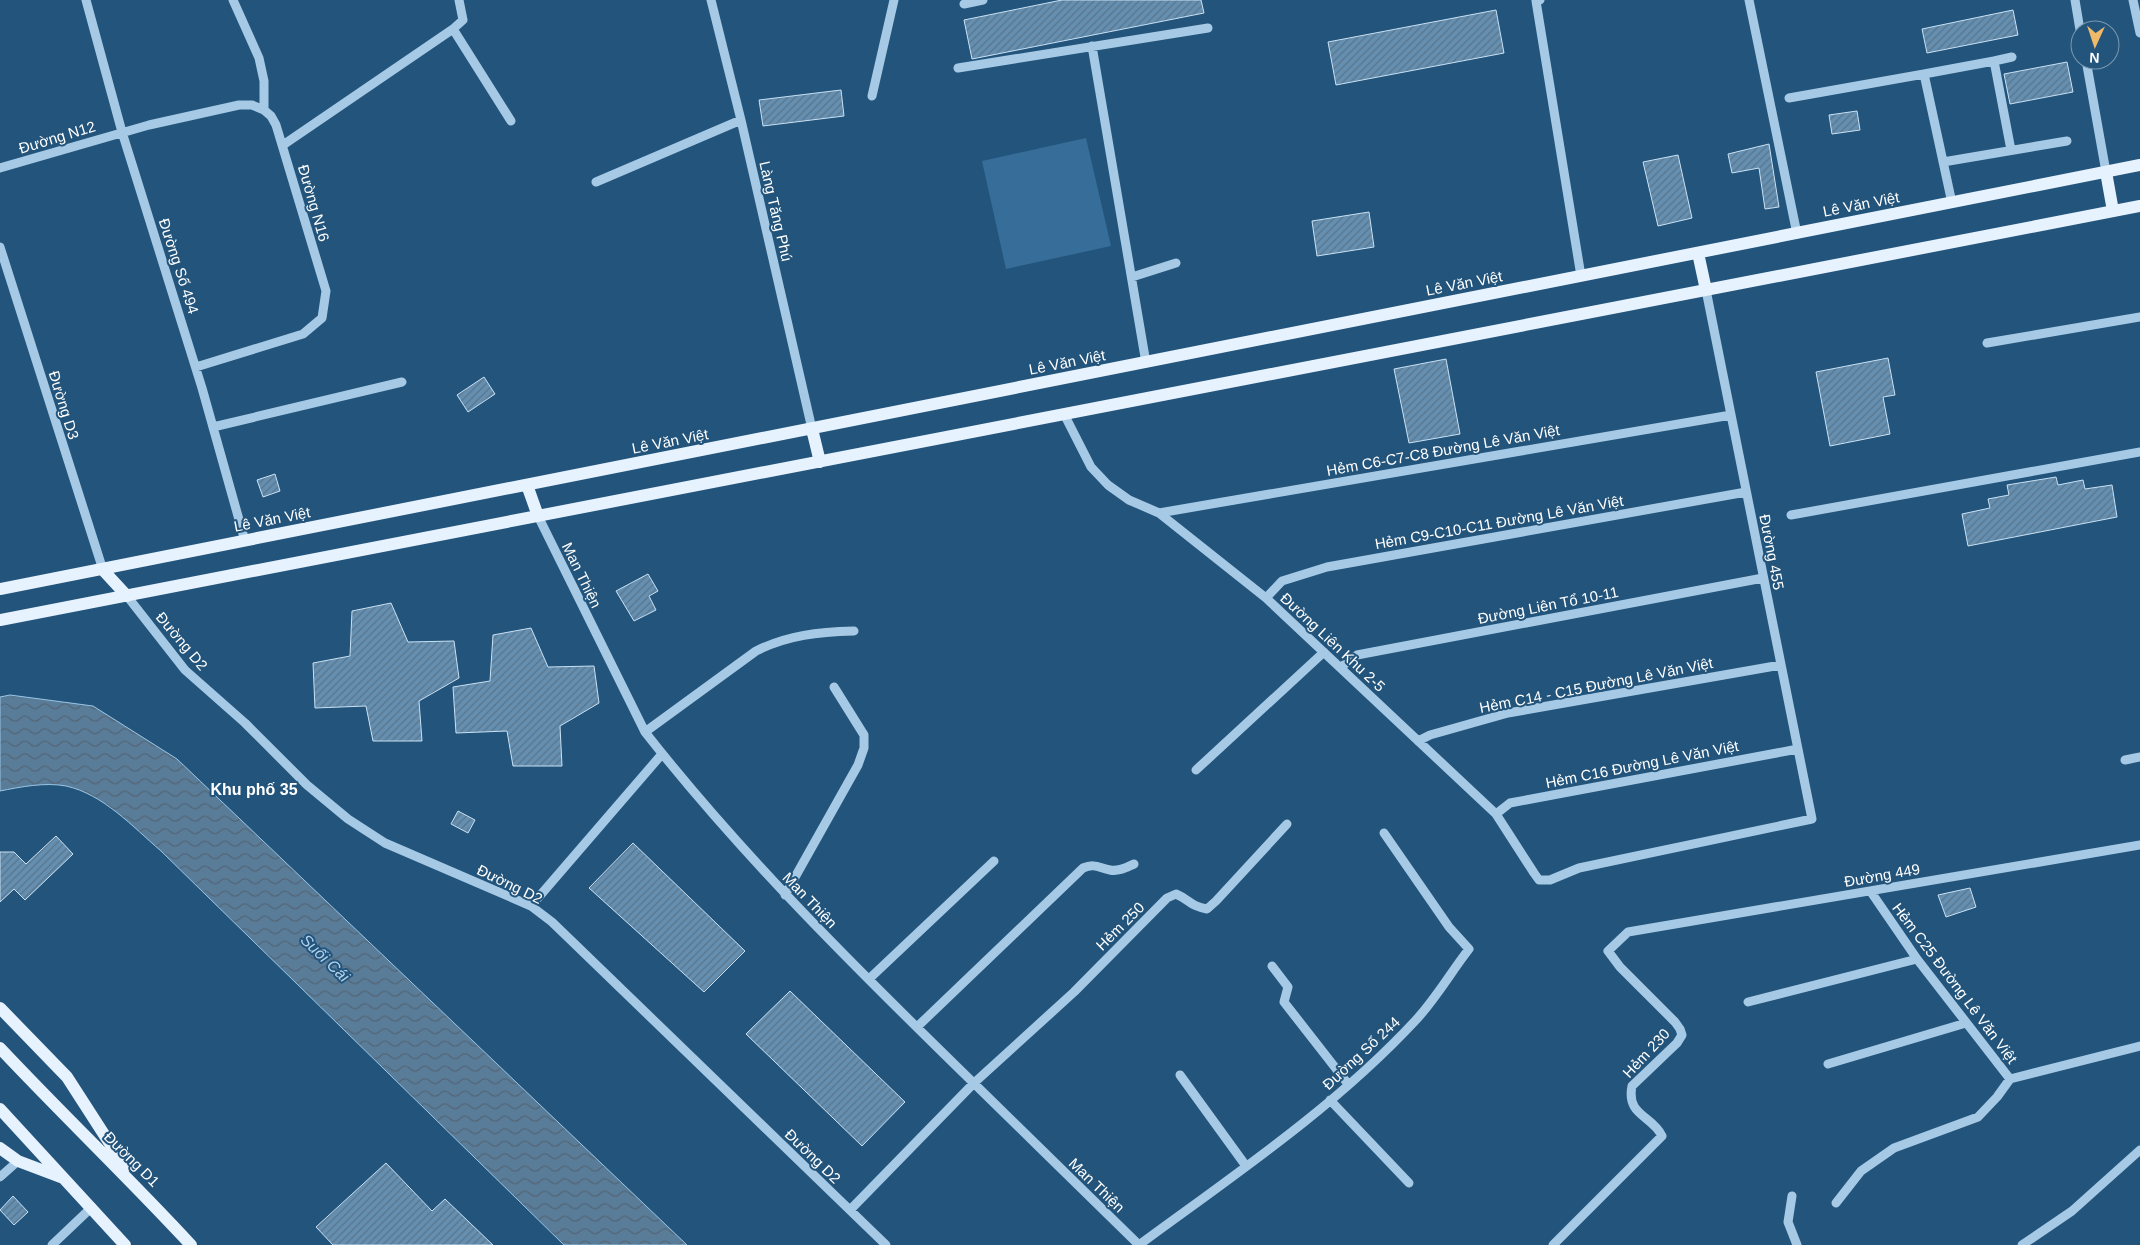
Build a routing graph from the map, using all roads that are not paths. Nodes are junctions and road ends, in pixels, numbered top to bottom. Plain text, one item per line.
1 (86, 0) edge
2 (233, 0) edge
3 (459, 0) edge
4 (711, 0) edge
5 (894, 0) edge
6 (983, 0) edge
7 (1540, 0) edge
8 (1749, 0) edge
9 (2075, 0) edge
10 (2133, 0) edge
11 (964, 4) dead end
12 (2078, 20) edge
13 (1208, 28) dead end
14 (453, 29) junction
15 (2140, 33) edge
16 (1092, 46) junction
17 (2012, 57) dead end
18 (1994, 61) junction
19 (958, 68) dead end
20 (2088, 70) edge
21 (1924, 74) junction
22 (872, 96) dead end
23 (1789, 98) dead end
24 (264, 110) junction
25 (741, 120) junction
26 (512, 121) dead end
27 (122, 132) junction
28 (2067, 141) dead end
29 (283, 145) junction
30 (2011, 150) junction
31 (1943, 162) junction
32 (2140, 166) edge
33 (0, 168) edge
34 (2106, 172) junction
35 (596, 182) dead end
36 (1952, 202) junction
37 (2140, 206) edge
38 (2113, 211) junction
39 (1797, 234) junction
40 (0, 247) edge
41 (1698, 253) junction
42 (1176, 263) dead end
43 (1581, 276) junction
44 (1132, 277) junction
45 (1706, 290) junction
46 (2140, 317) edge
47 (1987, 343) dead end
48 (1146, 363) junction
49 (196, 367) junction
50 (402, 382) dead end
51 (1064, 414) junction
52 (1731, 415) junction
53 (213, 427) junction
54 (812, 429) junction
55 (2140, 452) edge
56 (820, 462) junction
57 (527, 486) junction
58 (1746, 492) junction
59 (1159, 513) junction
60 (1791, 515) dead end
61 (538, 516) junction
62 (245, 541) junction
63 (103, 570) junction
64 (1764, 578) junction
65 (0, 589) edge
66 (128, 596) junction
67 (1266, 598) junction
68 (0, 620) edge
69 (854, 631) dead end
70 (1324, 652) junction
71 (1781, 665) junction
72 (1341, 667) junction
73 (834, 687) dead end
74 (645, 732) junction
75 (1418, 741) junction
76 (1798, 749) junction
77 (662, 754) junction
78 (2140, 757) edge
79 (2125, 760) dead end
80 (1196, 770) dead end
81 (1496, 814) junction
82 (1287, 824) dead end
83 (1384, 834) dead end
84 (2140, 845) edge
85 (994, 861) dead end
86 (1134, 864) dead end
87 (1579, 868) joint
88 (1871, 892) junction
89 (785, 895) junction
90 (530, 906) junction
91 (1917, 959) junction
92 (1272, 966) dead end
93 (1620, 967) joint
94 (869, 979) junction
95 (1748, 1002) dead end
96 (0, 1008) edge
97 (1966, 1023) junction
98 (917, 1027) junction
99 (2140, 1046) edge
100 (0, 1048) edge
101 (1828, 1064) dead end
102 (1180, 1075) dead end
103 (2010, 1079) junction
104 (974, 1083) junction
105 (1348, 1084) junction
106 (1330, 1100) junction
107 (0, 1109) edge
108 (0, 1148) edge
109 (2140, 1150) edge
110 (18, 1161) junction
111 (1246, 1166) junction
112 (0, 1177) edge
113 (66, 1179) junction
114 (1409, 1183) dead end
115 (138, 1188) junction
116 (1792, 1196) dead end
117 (1836, 1203) dead end
118 (92, 1207) junction
119 (850, 1210) junction
120 (52, 1245) edge
121 (125, 1245) edge
122 (191, 1245) edge
123 (886, 1245) edge
124 (1139, 1245) edge
125 (1553, 1245) edge
126 (1797, 1245) edge
127 (2022, 1245) edge

1 - 27 street, Đường Số 494
2 - 24 street
3 - 14 street
4 - 25 street, Làng Tăng Phú
5 - 22 street
6 - 11 street
7 - 43 street
8 - 39 street
9 - 12 street
10 - 15 street
13 - 16 street
14 - 26 street
14 - 29 street
16 - 19 street
16 - 44 street
17 - 18 street
18 - 21 street
18 - 30 street
20 - 34 street
21 - 23 street
21 - 31 street
24 - 27 street
24 - 29 street, Đường N16
25 - 35 street
25 - 54 street, Làng Tăng Phú
27 - 33 street, Đường N12
27 - 49 street, Đường Số 494
28 - 30 street
29 - 49 street, Đường N16
30 - 31 street
31 - 36 street
32 - 34 main road, Lê Văn Việt
34 - 36 main road, Lê Văn Việt
34 - 38 main road
36 - 39 main road, Lê Văn Việt
37 - 38 main road
38 - 45 main road
39 - 41 main road, Lê Văn Việt
40 - 63 street, Đường D3
41 - 43 main road, Lê Văn Việt
41 - 45 main road
42 - 44 street
43 - 48 main road, Lê Văn Việt
44 - 48 street
45 - 51 main road
45 - 52 street, Đường 455
46 - 47 street
48 - 54 main road, Lê Văn Việt
49 - 53 street, Đường Số 494
50 - 53 street
51 - 56 main road
51 - 59 street, Đường Liên Khu 2-5
52 - 58 street, Đường 455
52 - 59 street, Hẻm C6-C7-C8 Đường Lê Văn Việt
53 - 62 street, Đường Số 494
54 - 56 main road
54 - 57 main road, Lê Văn Việt
55 - 60 street
56 - 61 main road
57 - 61 main road
57 - 62 main road, Lê Văn Việt
58 - 64 street, Đường 455
58 - 67 street, Hẻm C9-C10-C11 Đường Lê Văn Việt
59 - 67 street, Đường Liên Khu 2-5
61 - 66 main road
61 - 74 street, Man Thiện
62 - 63 main road, Lê Văn Việt
63 - 65 main road, Lê Văn Việt
63 - 66 main road
64 - 71 street, Đường 455
64 - 72 street, Đường Liên Tổ 10-11
66 - 68 main road
66 - 90 street, Đường D2
67 - 70 street, Đường Liên Khu 2-5
69 - 74 street
70 - 72 street, Đường Liên Khu 2-5
70 - 80 street
71 - 75 street, Hẻm C14 - C15 Đường Lê Văn Việt
71 - 76 street, Đường 455
72 - 75 street, Đường Liên Khu 2-5
73 - 89 street
74 - 77 street, Man Thiện
75 - 81 street, Đường Liên Khu 2-5
76 - 81 street, Hẻm C16 Đường Lê Văn Việt
76 - 87 street, Đường 455
77 - 89 street, Man Thiện
77 - 90 street
78 - 79 street
81 - 87 street, Đường Liên Khu 2-5
82 - 104 street, Hẻm 250
83 - 105 street, Đường Số 244
84 - 88 street, Đường 449
85 - 94 street
86 - 98 street
88 - 91 street, Hẻm C25 Đường Lê Văn Việt
88 - 93 street, Đường 449
89 - 94 street, Man Thiện
90 - 119 street, Đường D2
91 - 95 street
91 - 97 street, Hẻm C25 Đường Lê Văn Việt
92 - 105 street
93 - 125 street, Hẻm 230
94 - 98 street, Man Thiện
96 - 115 main road
97 - 101 street
97 - 103 street, Hẻm C25 Đường Lê Văn Việt
98 - 104 street, Man Thiện
99 - 103 street, Hẻm C25 Đường Lê Văn Việt
100 - 115 main road, Đường D1
102 - 111 street
103 - 117 street
104 - 119 street
104 - 124 street, Man Thiện
105 - 106 street, Đường Số 244
106 - 111 street, Đường Số 244
106 - 114 street
107 - 113 main road
108 - 110 main road
109 - 127 street
110 - 112 street
110 - 113 main road
111 - 124 street, Đường Số 244
113 - 118 main road
115 - 122 main road, Đường D1
116 - 126 street
118 - 120 street
118 - 121 main road
119 - 123 street, Đường D2

